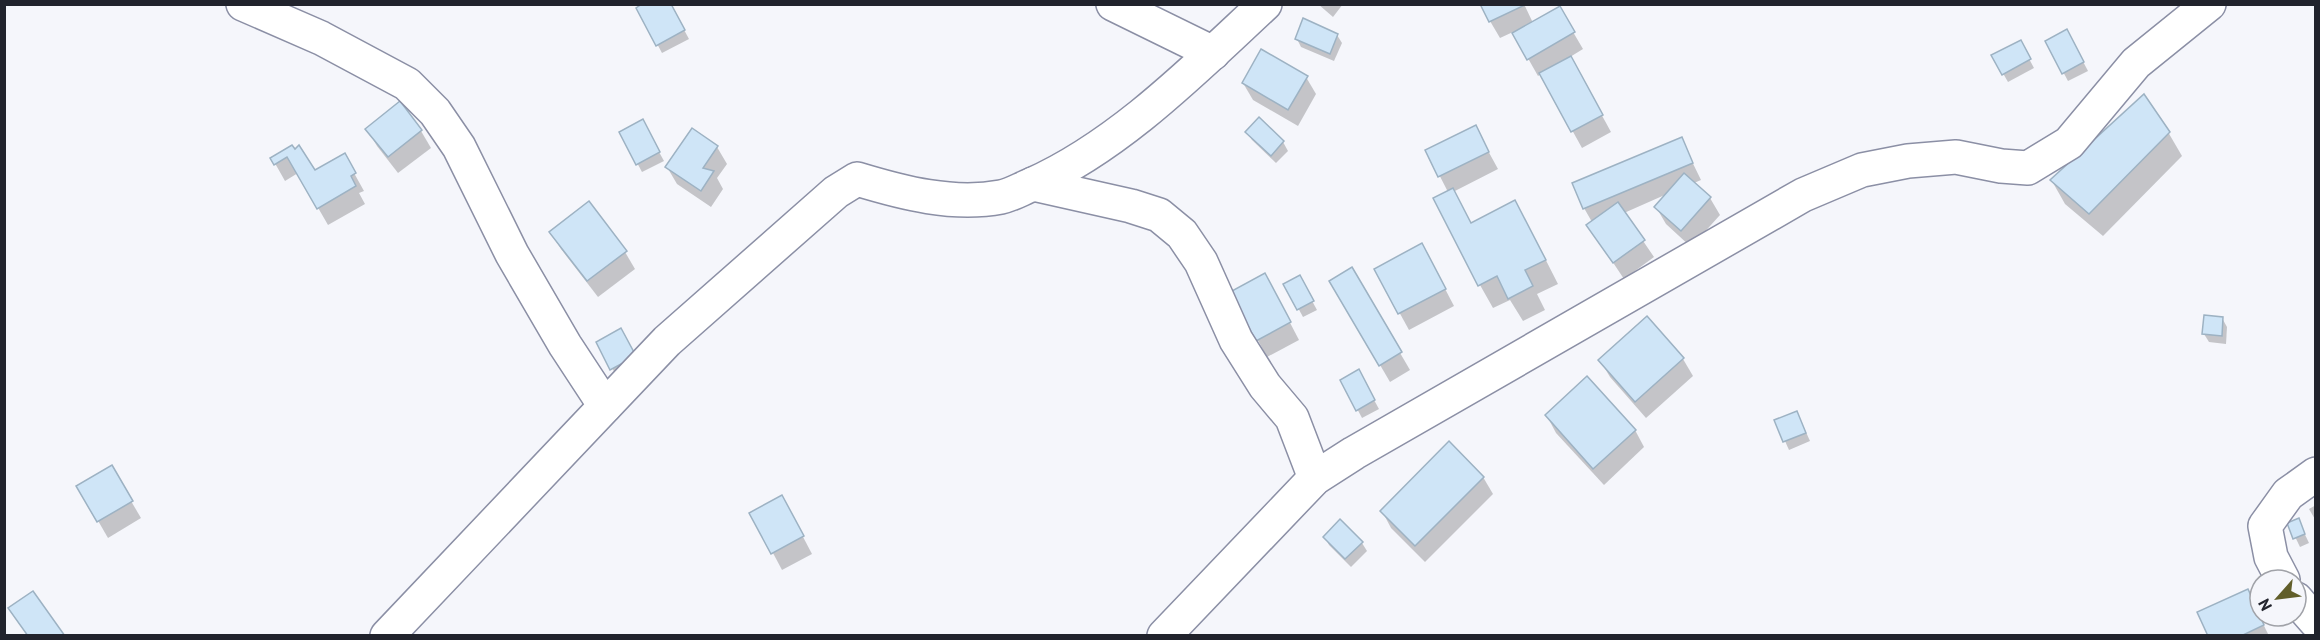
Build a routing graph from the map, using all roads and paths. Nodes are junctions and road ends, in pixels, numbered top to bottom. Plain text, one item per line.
1 (243, 4) edge
2 (1113, 4) edge
3 (1265, 4) edge
4 (2209, 4) edge
5 (1213, 53) junction
6 (1033, 184) junction
7 (605, 406) junction
8 (2316, 474) edge
9 (1315, 478) junction
10 (2277, 568) edge
11 (387, 636) edge
12 (1164, 636) edge

1 - 7 street
2 - 5 street
3 - 5 street
4 - 9 street
5 - 6 street
6 - 7 street
6 - 9 street
7 - 11 street
8 - 10 street
9 - 12 street

